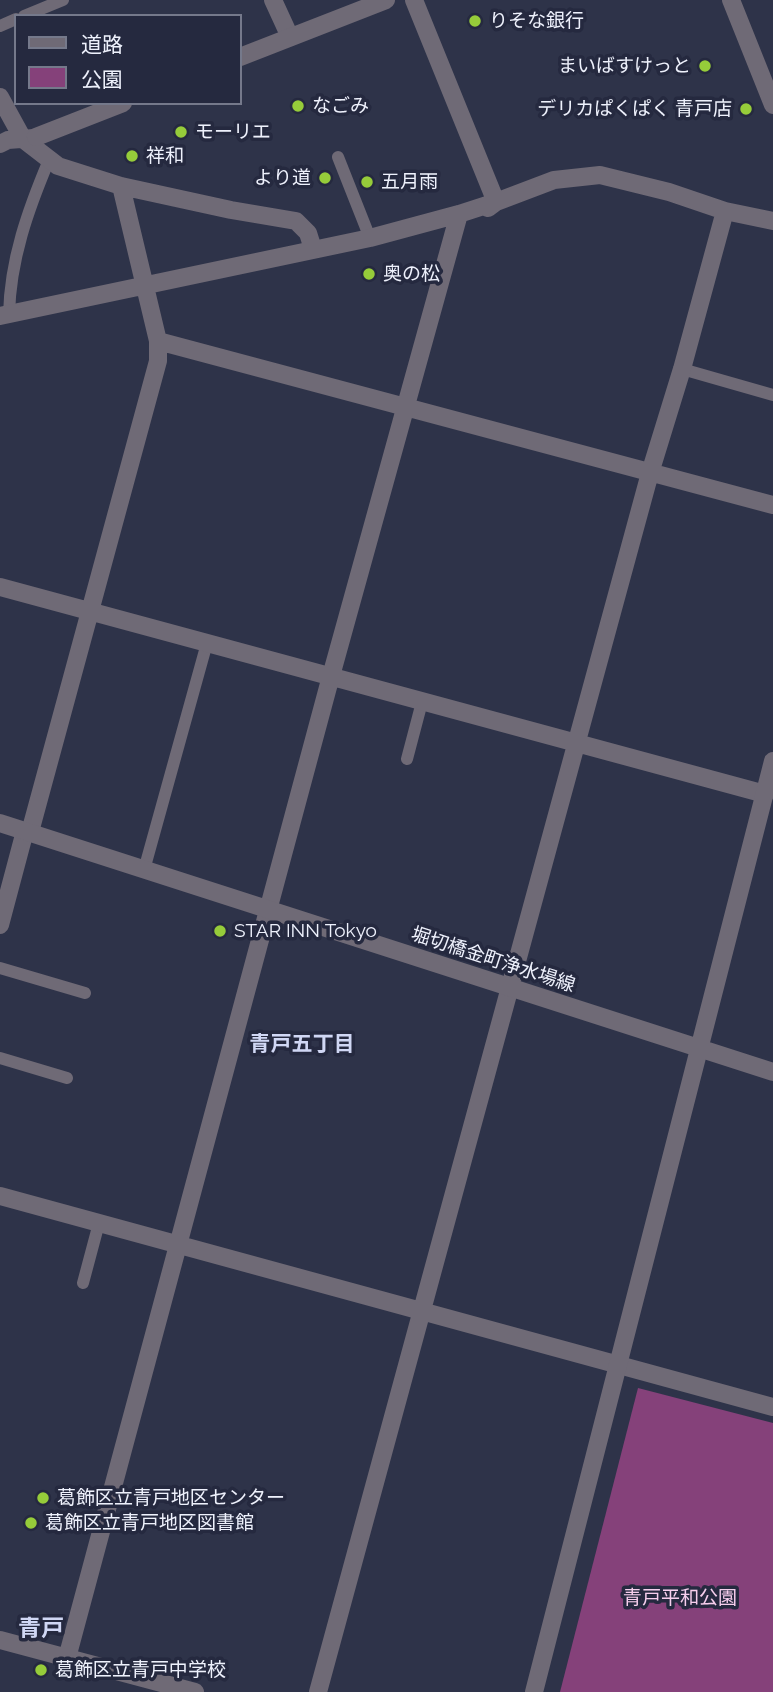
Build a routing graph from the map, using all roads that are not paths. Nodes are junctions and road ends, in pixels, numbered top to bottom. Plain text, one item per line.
1 (63, 0) edge
2 (273, 0) edge
3 (386, 0) edge
4 (414, 0) edge
5 (731, 0) edge
6 (29, 14) edge
7 (290, 37) junction
8 (242, 56) edge
9 (0, 97) edge
10 (118, 105) edge
11 (773, 105) edge
12 (30, 138) junction
13 (0, 144) edge
14 (338, 157) dead end
15 (49, 160) junction
16 (121, 186) junction
17 (496, 202) junction
18 (725, 211) junction
19 (459, 214) junction
20 (773, 221) edge
21 (453, 235) junction
22 (370, 238) junction
23 (313, 249) junction
24 (144, 286) junction
25 (4, 315) edge
26 (158, 341) junction
27 (682, 369) junction
28 (773, 395) edge
29 (405, 406) junction
30 (650, 473) junction
31 (773, 505) edge
32 (0, 587) edge
33 (89, 611) junction
34 (207, 642) junction
35 (331, 676) junction
36 (422, 702) junction
37 (577, 744) junction
38 (407, 759) dead end
39 (773, 761) edge
40 (765, 794) junction
41 (0, 823) edge
42 (28, 832) junction
43 (144, 870) junction
44 (269, 910) junction
45 (0, 925) edge
46 (0, 968) edge
47 (510, 988) junction
48 (85, 993) dead end
49 (698, 1049) junction
50 (0, 1058) edge
51 (773, 1072) edge
52 (67, 1078) dead end
53 (0, 1196) edge
54 (99, 1223) junction
55 (178, 1244) junction
56 (83, 1283) dead end
57 (423, 1311) junction
58 (619, 1366) junction
59 (773, 1407) edge
60 (0, 1640) edge
61 (66, 1658) junction
62 (195, 1692) edge
63 (318, 1692) edge
64 (534, 1692) edge

1 - 6 lane
2 - 7 street
3 - 7 street
4 - 17 street
5 - 11 street
7 - 8 street
9 - 12 street
10 - 12 street
12 - 13 street
12 - 15 street
14 - 22 lane
15 - 16 street
15 - 25 lane
16 - 23 street
16 - 24 street
17 - 18 street
17 - 19 street
17 - 21 street
18 - 20 street
18 - 27 street
19 - 21 street
19 - 22 street
21 - 29 street
22 - 23 street
23 - 24 street
24 - 25 street
24 - 26 street
26 - 29 street
26 - 33 street
27 - 28 lane
27 - 30 street
29 - 30 street
29 - 35 street
30 - 31 street
30 - 37 street
32 - 33 street
33 - 34 street
33 - 42 street
34 - 35 street
34 - 43 lane
35 - 36 street
35 - 44 street
36 - 37 street
36 - 38 lane
37 - 40 street
37 - 47 street
39 - 40 street
40 - 49 street
41 - 42 street, 堀切橋金町浄水場線
42 - 43 street, 堀切橋金町浄水場線
42 - 45 street
43 - 44 street, 堀切橋金町浄水場線
44 - 47 street, 堀切橋金町浄水場線
44 - 55 street
46 - 48 lane
47 - 49 street, 堀切橋金町浄水場線
47 - 57 street
49 - 51 street, 堀切橋金町浄水場線
49 - 58 street
50 - 52 lane
53 - 54 street
54 - 55 street
54 - 56 lane
55 - 57 street
55 - 61 street
57 - 58 street
57 - 63 street
58 - 59 street
58 - 64 street
60 - 61 street
61 - 62 street

